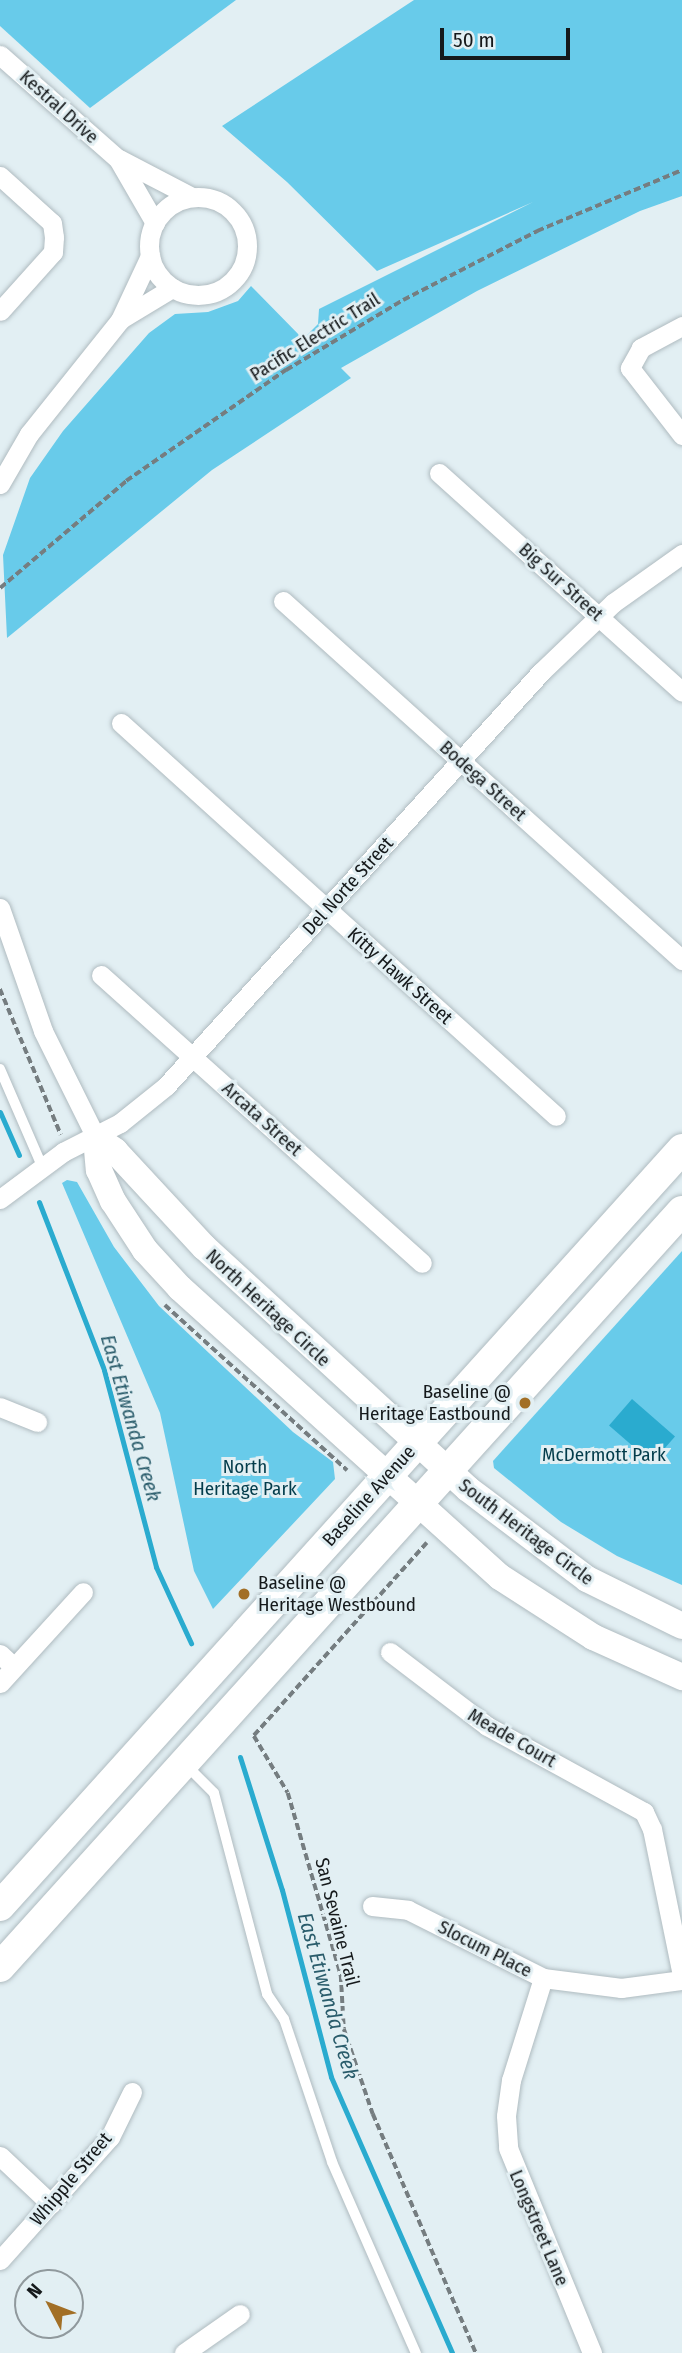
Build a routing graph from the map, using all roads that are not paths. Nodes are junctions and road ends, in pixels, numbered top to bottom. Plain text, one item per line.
1 (0, 55) edge
2 (118, 159) junction
3 (0, 176) edge
4 (192, 197) junction
5 (155, 223) junction
6 (150, 256) junction
7 (172, 288) junction
8 (0, 311) edge
9 (120, 320) junction
10 (682, 326) edge
11 (682, 435) edge
12 (439, 473) dead end
13 (0, 484) edge
14 (682, 554) edge
15 (283, 601) dead end
16 (598, 616) junction
17 (682, 692) edge
18 (121, 723) dead end
19 (460, 760) junction
20 (0, 908) edge
21 (326, 910) junction
22 (682, 960) edge
23 (101, 975) dead end
24 (193, 1058) junction
25 (0, 1069) edge
26 (556, 1116) dead end
27 (96, 1138) junction
28 (682, 1149) edge
29 (40, 1167) junction
30 (2, 1197) edge
31 (682, 1211) edge
32 (422, 1263) dead end
33 (0, 1407) edge
34 (37, 1422) dead end
35 (416, 1443) junction
36 (448, 1471) junction
37 (388, 1475) junction
38 (419, 1504) junction
39 (83, 1592) dead end
40 (682, 1626) edge
41 (390, 1652) dead end
42 (7, 1660) edge
43 (682, 1677) edge
44 (0, 1683) edge
45 (185, 1763) junction
46 (2, 1901) edge
47 (372, 1906) dead end
48 (0, 1967) edge
49 (543, 1978) junction
50 (682, 1978) edge
51 (132, 2092) dead end
52 (0, 2156) edge
53 (51, 2204) junction
54 (0, 2260) edge
55 (240, 2314) dead end
56 (184, 2353) edge
57 (416, 2353) edge
58 (592, 2353) edge

1 - 2 street, Kestral Drive
2 - 4 street
2 - 5 street
3 - 8 street
4 - 5 street
4 - 7 street
5 - 6 street
6 - 7 street
6 - 9 street
7 - 9 street
9 - 13 street
10 - 11 street
12 - 16 street, Big Sur Street
14 - 16 street, Del Norte Street
15 - 19 street, Bodega Street
16 - 17 street, Big Sur Street
16 - 19 street, Del Norte Street
18 - 21 street, Kitty Hawk Street
19 - 21 street, Del Norte Street
19 - 22 street, Bodega Street
20 - 27 street, North Heritage Circle
21 - 24 street, Del Norte Street
21 - 26 street, Kitty Hawk Street
23 - 24 street, Arcata Street
24 - 27 street, Del Norte Street
24 - 32 street, Arcata Street
25 - 29 lane
27 - 29 street, Del Norte Street
27 - 35 street, North Heritage Circle
27 - 37 street, North Heritage Circle
28 - 35 main road, Baseline Avenue
29 - 30 street, Del Norte Street
31 - 36 main road
33 - 34 street
35 - 36 street, North Heritage Circle
35 - 37 main road, Baseline Avenue
36 - 38 main road
36 - 40 street, South Heritage Circle
37 - 38 street
37 - 46 main road, Baseline Avenue
38 - 43 street
38 - 45 main road
39 - 42 street
41 - 50 street, Meade Court
42 - 44 street
45 - 48 main road
45 - 57 lane
47 - 49 street, Slocum Place
49 - 50 street, Slocum Place
49 - 58 street, Longstreet Lane
51 - 53 street, Whipple Street
52 - 53 street
53 - 54 street, Whipple Street
55 - 56 street

